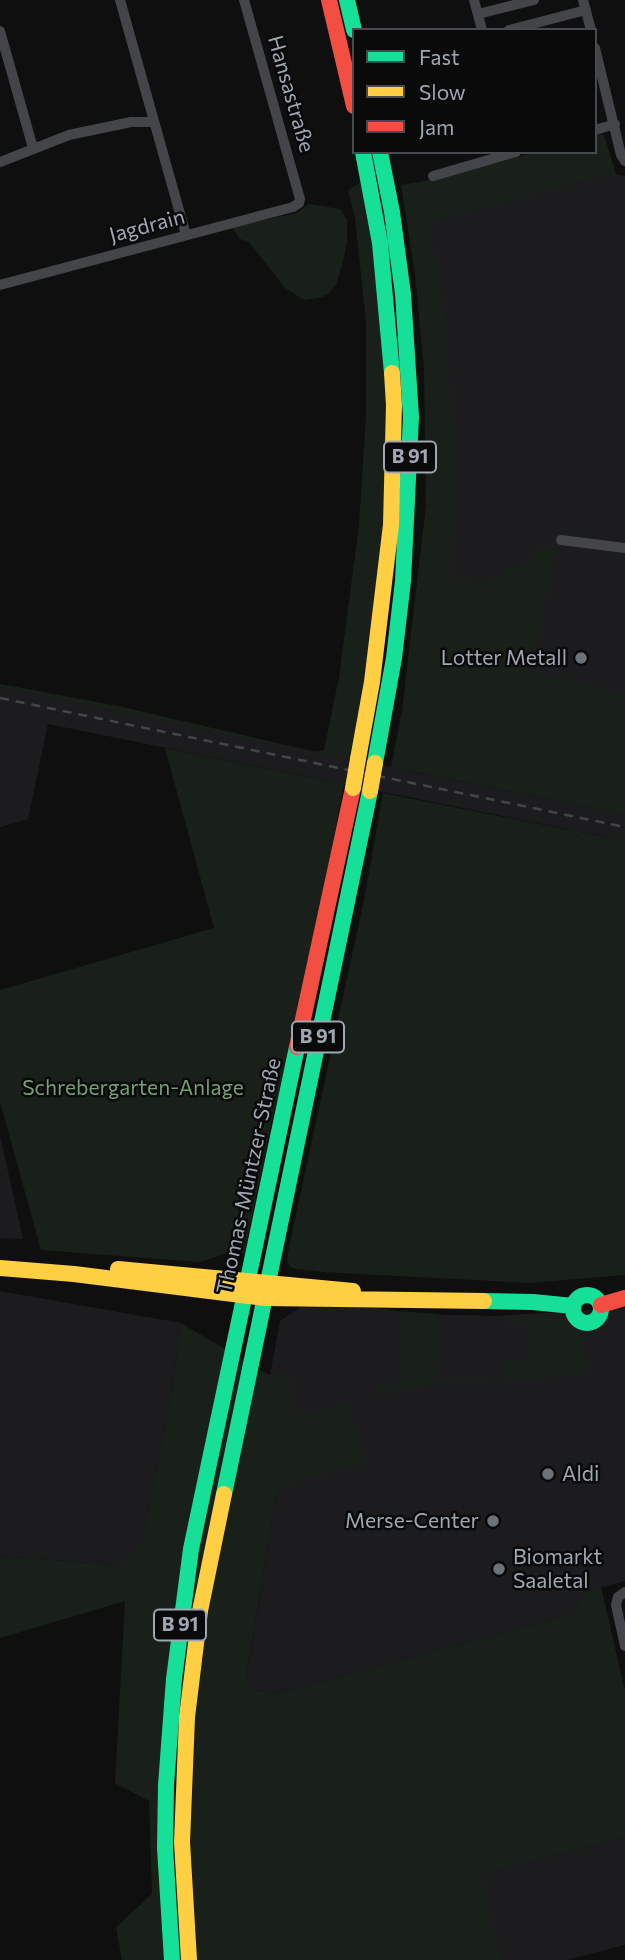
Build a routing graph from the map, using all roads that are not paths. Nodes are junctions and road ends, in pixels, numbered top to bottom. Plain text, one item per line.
1 (120, 0) edge
2 (244, 0) edge
3 (329, 0) edge
4 (347, 0) edge
5 (474, 0) edge
6 (534, 0) edge
7 (584, 5) edge
8 (478, 14) junction
9 (354, 28) edge
10 (482, 28) edge
11 (515, 28) edge
12 (590, 28) edge
13 (0, 31) edge
14 (597, 56) edge
15 (352, 98) edge
16 (155, 122) junction
17 (615, 124) junction
18 (597, 129) edge
19 (33, 148) junction
20 (363, 154) edge
21 (380, 154) edge
22 (509, 154) edge
23 (625, 161) edge
24 (0, 162) edge
25 (433, 176) dead end
26 (300, 199) joint
27 (187, 235) junction
28 (0, 285) edge
29 (561, 540) dead end
30 (625, 548) edge
31 (0, 1259) edge
32 (0, 1268) edge
33 (245, 1288) junction
34 (266, 1290) junction
35 (625, 1298) edge
36 (622, 1594) edge
37 (625, 1646) edge
38 (172, 1960) edge
39 (189, 1960) edge

1 - 16 street
2 - 26 street, Hansastraße
3 - 15 main road
4 - 9 main road
5 - 8 street
6 - 8 street
7 - 11 street
7 - 12 street
8 - 10 street
13 - 19 street
14 - 17 street
16 - 19 street
16 - 27 street
17 - 18 street
17 - 23 street
19 - 24 street
20 - 33 main road, Thomas-Müntzer-Straße / B 91, bridge
21 - 34 main road, Thomas-Müntzer-Straße / B 91, bridge
22 - 25 street
26 - 27 street, Jagdrain
27 - 28 street, Jagdrain
29 - 30 street
31 - 33 main road
32 - 33 main road
33 - 34 main road
33 - 38 main road, Thomas-Müntzer-Straße / B 91
34 - 35 main road
34 - 39 main road, Thomas-Müntzer-Straße / B 91
36 - 37 street

